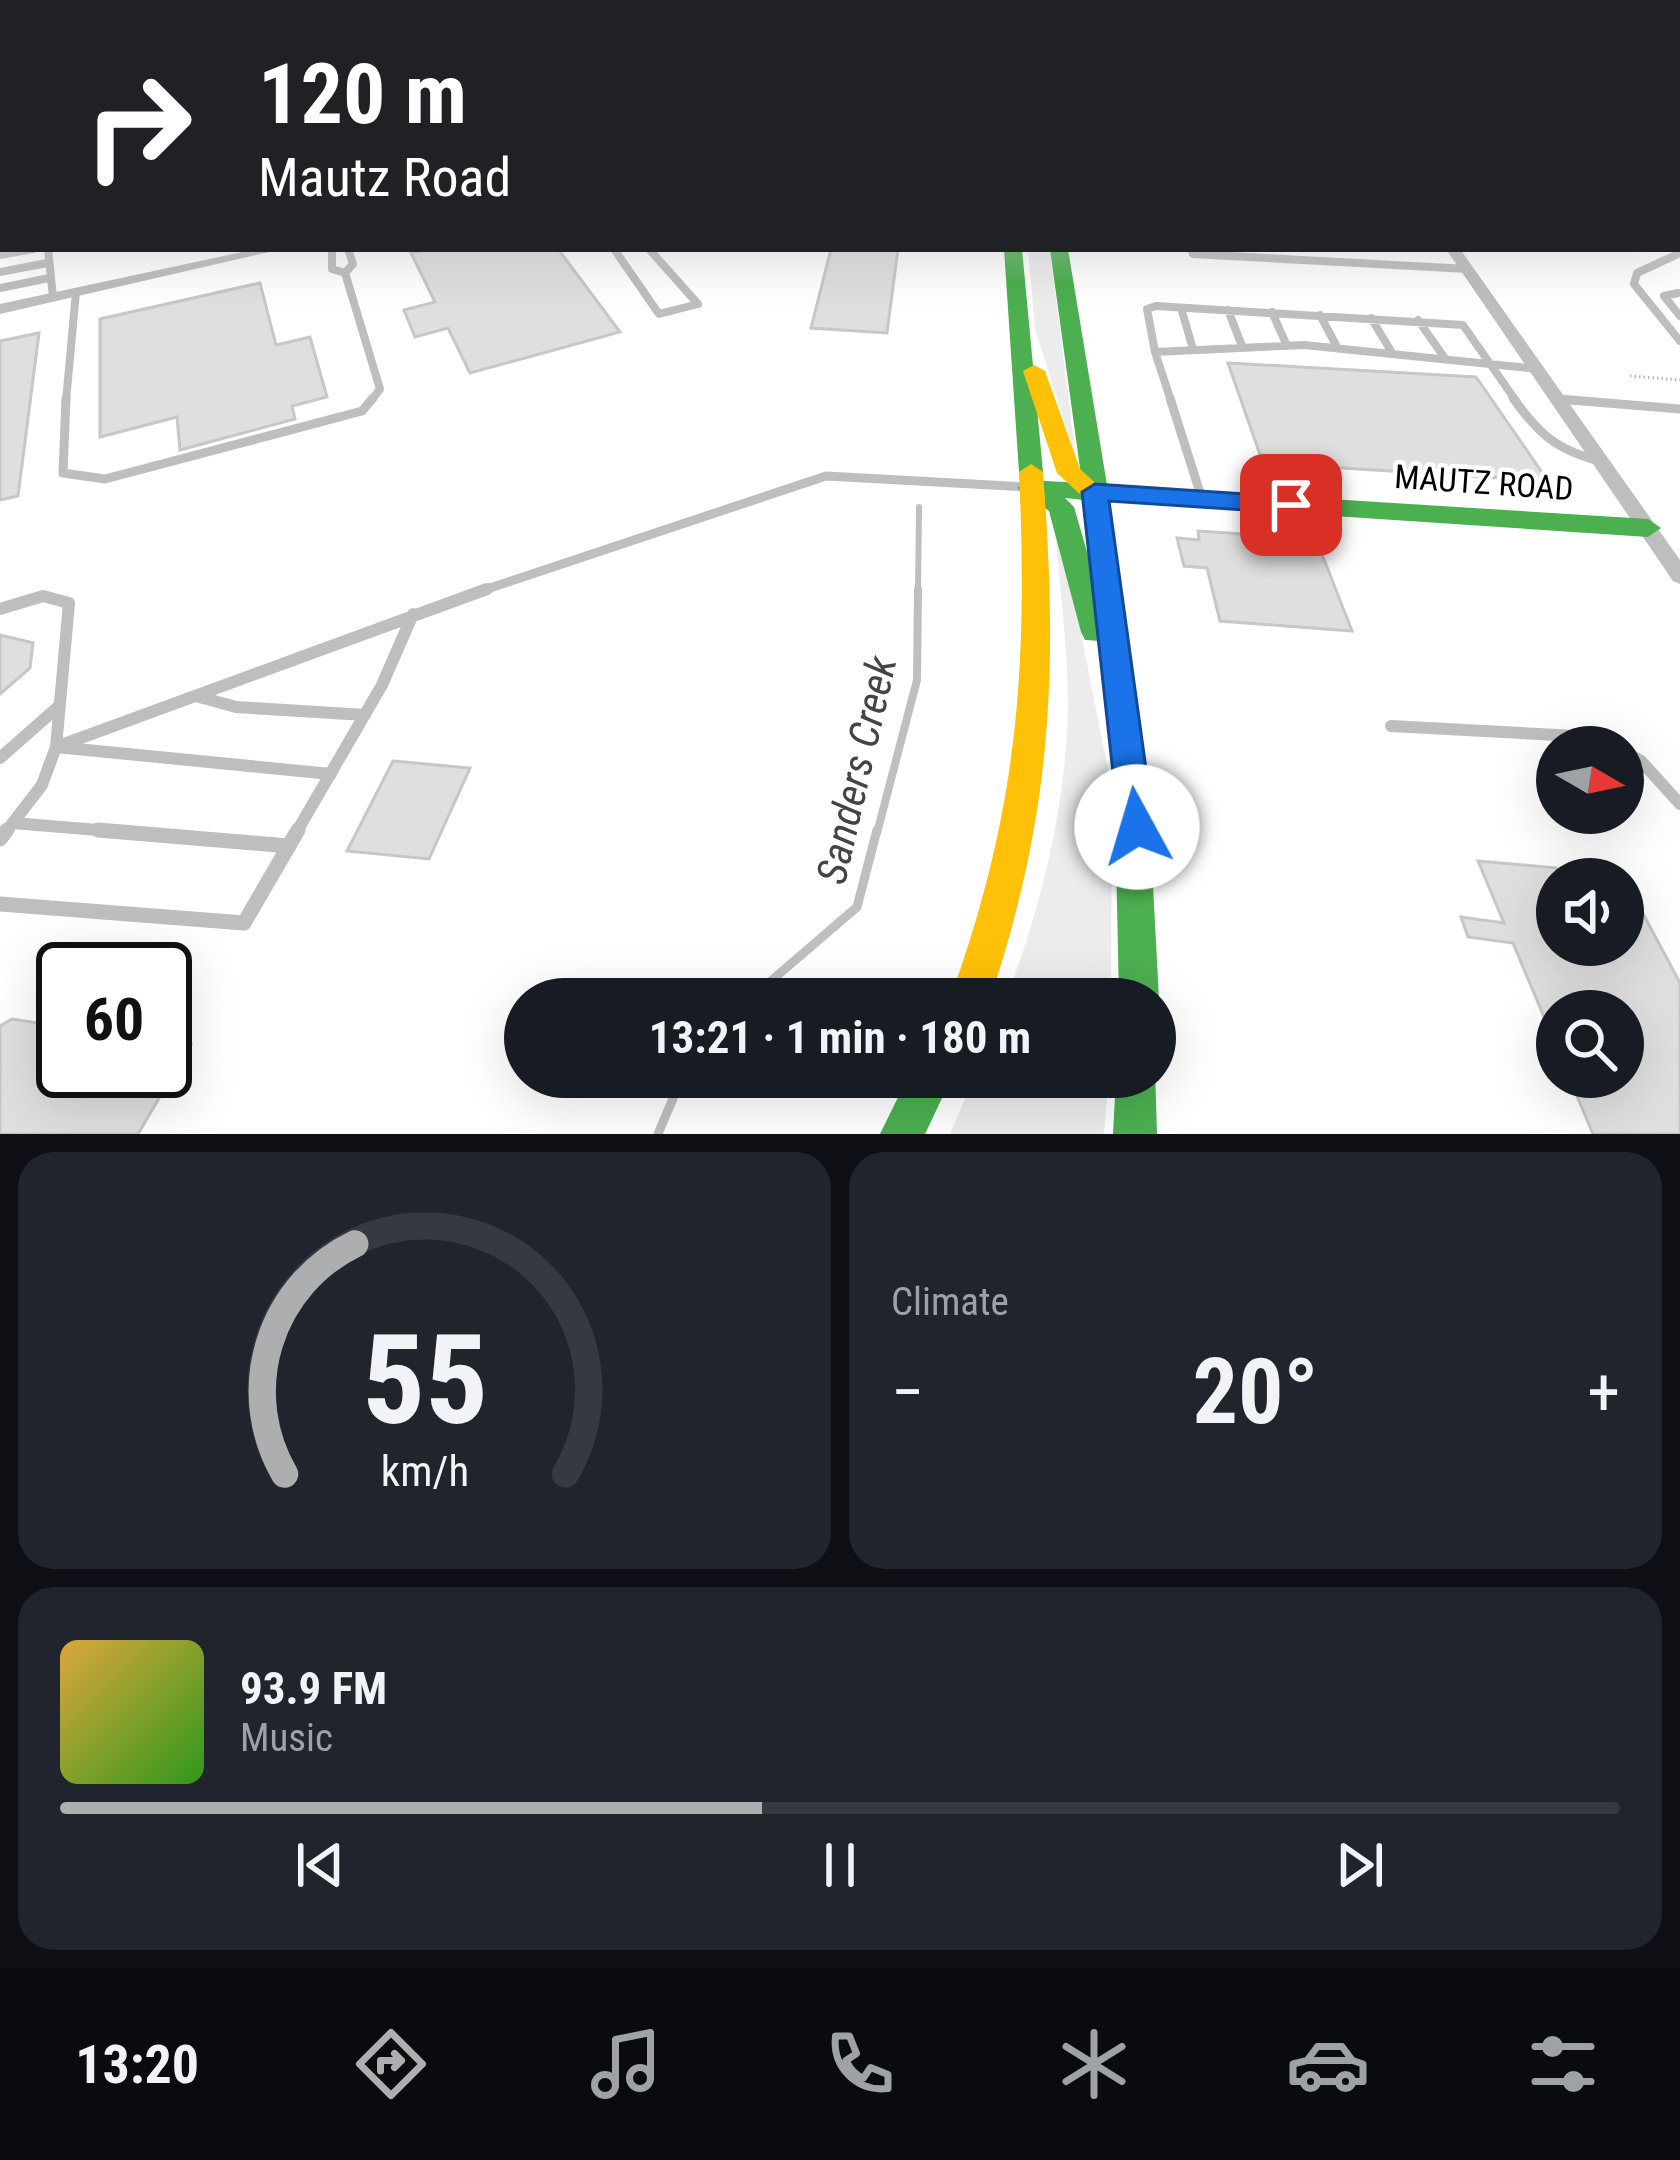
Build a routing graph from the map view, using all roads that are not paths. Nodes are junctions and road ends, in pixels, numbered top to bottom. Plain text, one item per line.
1 (48, 252) edge
2 (261, 252) edge
3 (332, 252) edge
4 (349, 252) edge
5 (616, 252) edge
6 (652, 252) edge
7 (1013, 252) edge
8 (1059, 252) edge
9 (1192, 252) edge
10 (1456, 252) edge
11 (1680, 253) edge
12 (47, 263) junction
13 (1468, 269) junction
14 (0, 272) edge
15 (345, 273) junction
16 (49, 278) junction
17 (0, 288) edge
18 (76, 292) junction
19 (1678, 293) edge
20 (53, 297) junction
21 (1181, 308) junction
22 (0, 309) edge
23 (1228, 310) junction
24 (1272, 313) junction
25 (1320, 315) junction
26 (1680, 316) edge
27 (1371, 318) junction
28 (1418, 320) junction
29 (1018, 325) junction
30 (1680, 341) edge
31 (1241, 346) junction
32 (1287, 346) junction
33 (1337, 347) junction
34 (1193, 349) junction
35 (1391, 351) junction
36 (1155, 352) junction
37 (1444, 358) junction
38 (1492, 364) junction
39 (1539, 369) junction
40 (1559, 399) junction
41 (1680, 409) edge
42 (1602, 462) junction
43 (1029, 488) junction
44 (1095, 492) junction
45 (1202, 499) junction
46 (1648, 529) junction
47 (1680, 576) edge
48 (0, 609) edge
49 (413, 614) junction
50 (194, 695) junction
51 (59, 706) junction
52 (364, 715) junction
53 (1390, 726) dead end
54 (1536, 734) edge
55 (56, 747) junction
56 (0, 758) edge
57 (1130, 763) junction
58 (1644, 764) edge
59 (331, 774) junction
60 (1680, 804) edge
61 (13, 823) junction
62 (0, 839) edge
63 (289, 846) junction
64 (0, 904) edge
65 (978, 978) edge
66 (1139, 978) edge
67 (920, 1098) edge
68 (1136, 1098) edge
69 (902, 1134) edge
70 (1135, 1134) edge

1 - 12 lane
2 - 18 street
3 - 15 lane
4 - 15 lane
5 - 6 lane
7 - 29 main road
8 - 44 main road
9 - 13 lane
10 - 13 street
11 - 30 lane
12 - 14 lane
12 - 16 lane
13 - 39 street
15 - 18 lane
16 - 17 lane
16 - 20 lane
18 - 20 street
19 - 26 lane
20 - 22 street
21 - 23 lane
21 - 34 lane
21 - 36 lane
23 - 24 lane
23 - 31 lane
24 - 25 lane
24 - 32 lane
25 - 27 lane
25 - 33 lane
27 - 28 lane
27 - 35 lane
28 - 37 lane
28 - 38 lane
29 - 43 main road
29 - 44 main road
31 - 32 lane
31 - 34 lane
32 - 33 lane
33 - 35 lane
34 - 36 lane
35 - 37 lane
36 - 45 lane
37 - 38 lane
38 - 39 lane
38 - 42 lane
39 - 40 street
40 - 41 lane
40 - 42 street
42 - 46 street
43 - 44 main road, MAUTZ ROAD
43 - 49 lane
43 - 57 main road
43 - 65 main road
44 - 45 main road, MAUTZ ROAD
44 - 57 main road
45 - 46 main road, MAUTZ ROAD
46 - 47 street
48 - 51 lane
49 - 50 lane
49 - 52 lane
50 - 52 lane
50 - 55 lane
51 - 55 lane
51 - 56 lane
52 - 59 lane
53 - 54 lane
55 - 59 lane
55 - 61 lane
57 - 66 main road
58 - 60 lane
59 - 63 lane
61 - 62 lane
61 - 63 lane
63 - 64 lane
67 - 69 main road
68 - 70 main road

